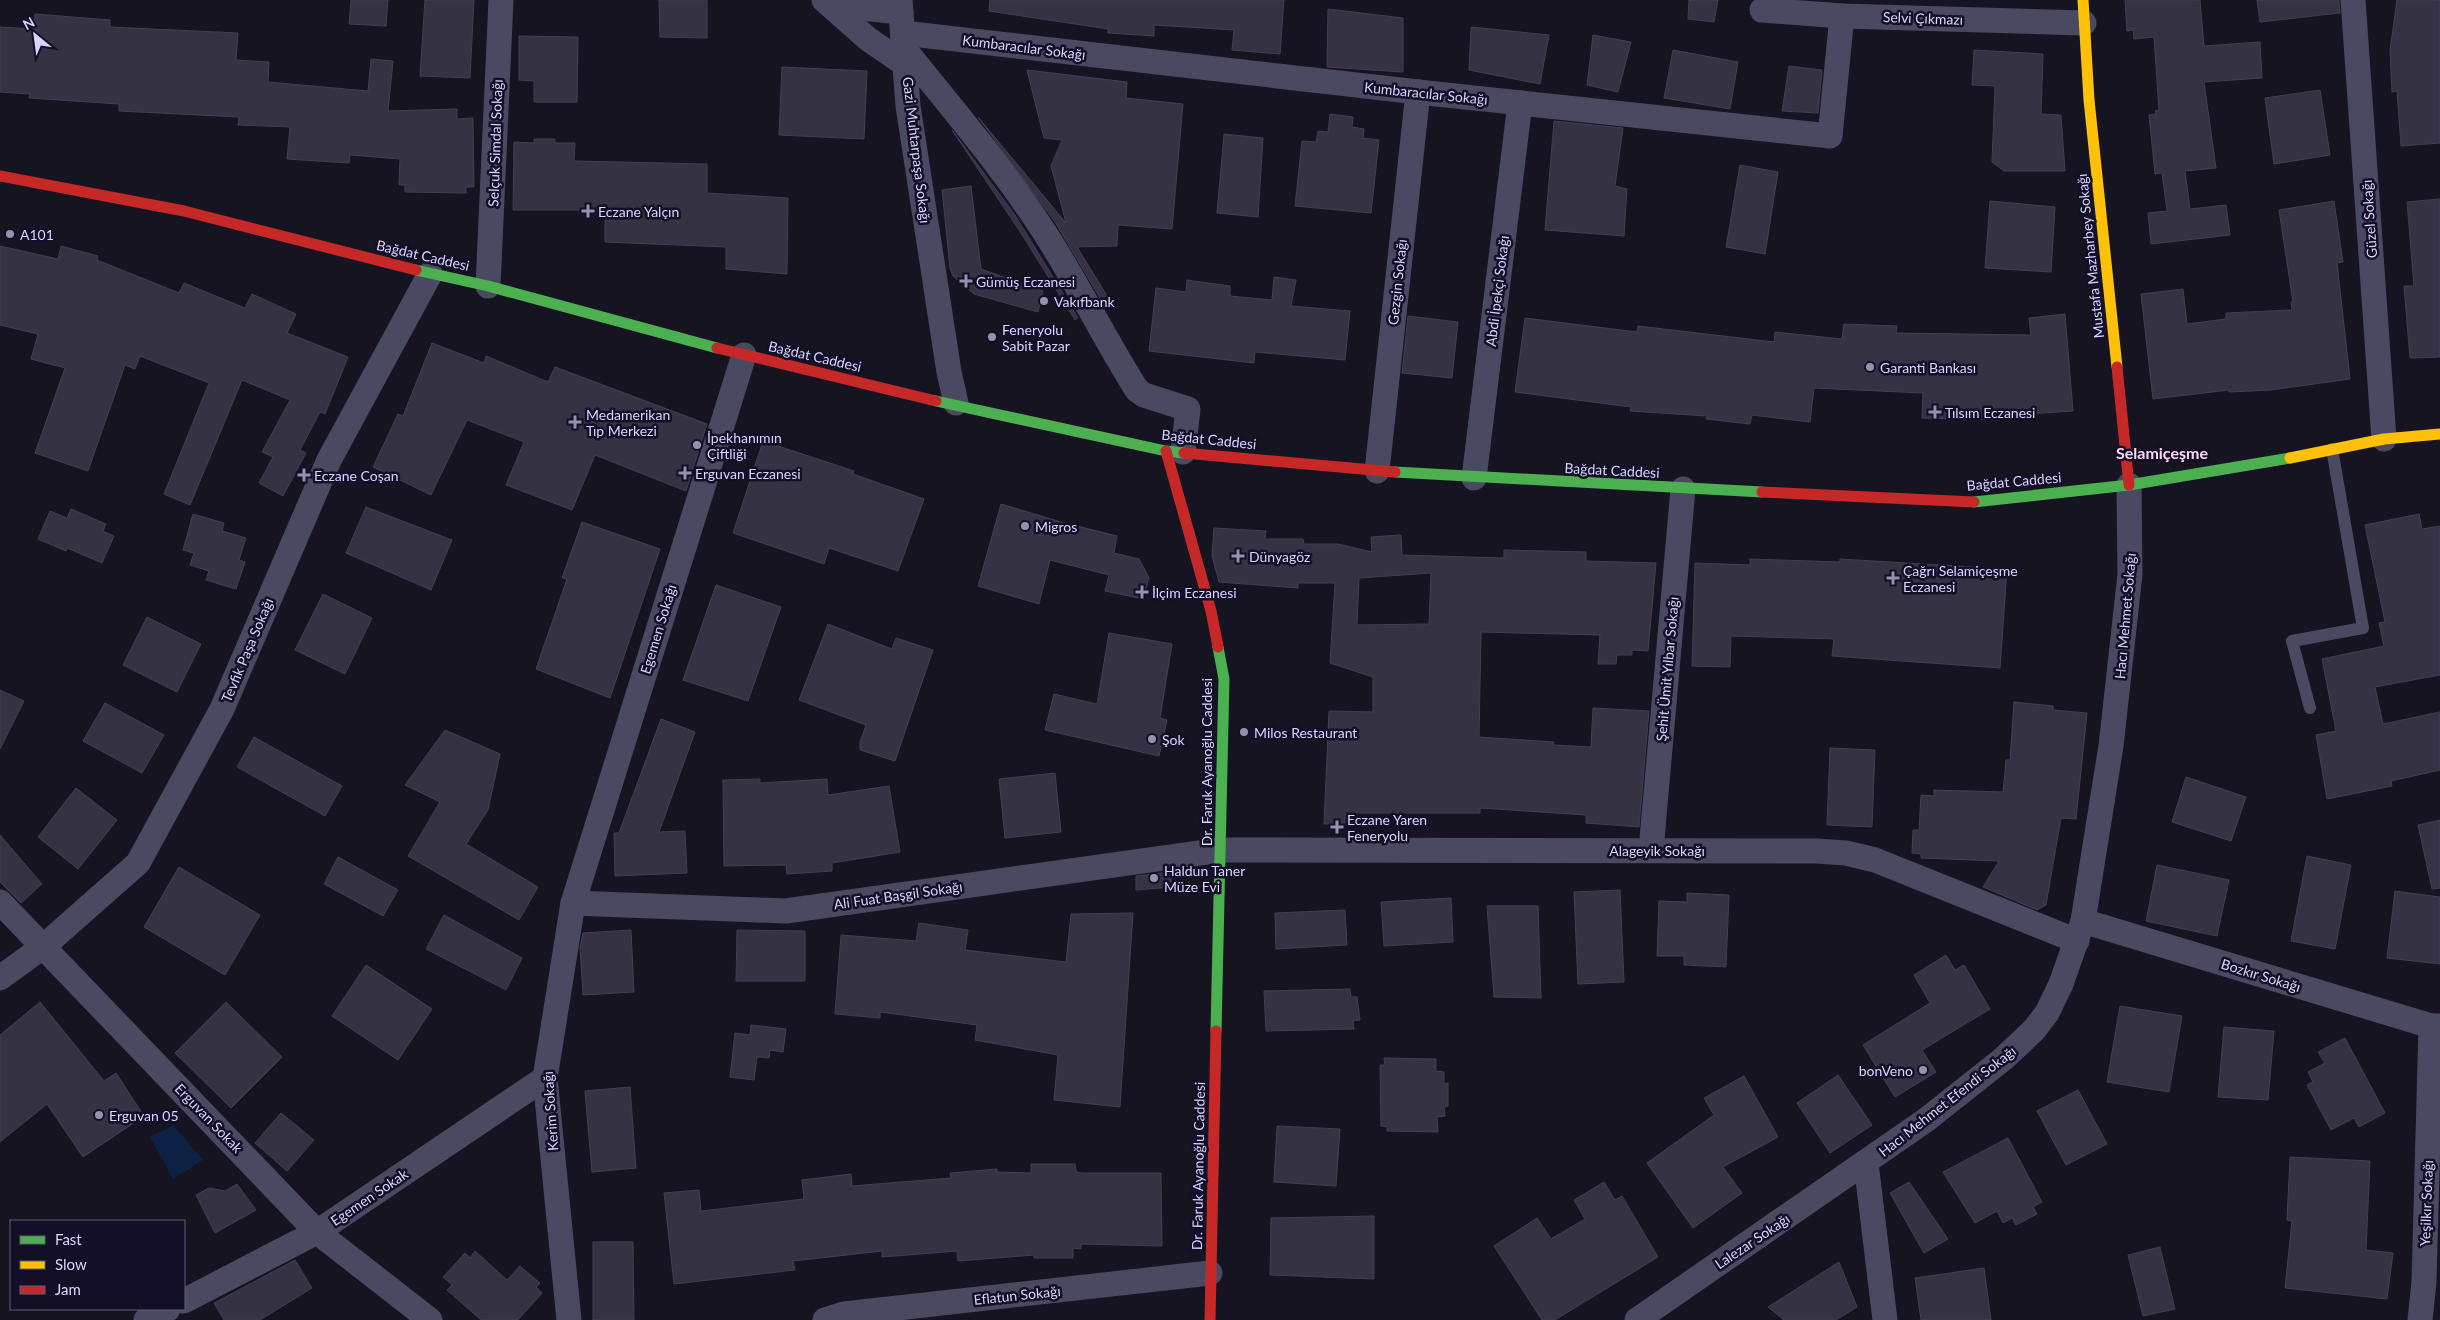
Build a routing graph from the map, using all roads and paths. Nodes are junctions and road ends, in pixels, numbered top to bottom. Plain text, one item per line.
1 (501, 0) edge
2 (824, 0) edge
3 (832, 0) edge
4 (2095, 0) edge
5 (2353, 0) edge
6 (1762, 10) dead end
7 (1842, 16) junction
8 (2084, 21) edge
9 (903, 32) edge
10 (1418, 92) junction
11 (1520, 103) junction
12 (0, 176) edge
13 (430, 274) junction
14 (488, 286) junction
15 (744, 355) junction
16 (963, 406) junction
17 (2440, 434) edge
18 (2384, 438) junction
19 (2332, 449) junction
20 (1175, 452) junction
21 (1376, 471) junction
22 (1474, 478) junction
23 (2129, 485) junction
24 (1682, 489) junction
25 (2310, 708) dead end
26 (2111, 746) joint
27 (1221, 850) junction
28 (1651, 850) junction
29 (0, 902) edge
30 (573, 903) junction
31 (2080, 931) junction
32 (44, 946) junction
33 (0, 978) edge
34 (2435, 1026) edge
35 (545, 1078) junction
36 (1866, 1163) junction
37 (317, 1232) junction
38 (1210, 1274) junction
39 (2432, 1284) edge
40 (185, 1300) edge
41 (166, 1310) edge
42 (146, 1320) edge
43 (430, 1320) edge
44 (569, 1320) edge
45 (825, 1320) edge
46 (1210, 1320) edge
47 (1637, 1320) edge
48 (1885, 1320) edge
49 (2420, 1320) edge

1 - 14 street, Selçuk Simdal Sokağı
2 - 9 street
3 - 9 street, Kumbaracılar Sokağı
4 - 8 street
5 - 18 street, Güzel Sokağı
6 - 7 street, Selvi Çıkmazı
7 - 8 street, Selvi Çıkmazı
7 - 11 street, Kumbaracılar Sokağı
8 - 23 main road, Mustafa Mazharbey Sokağı
9 - 10 street, Kumbaracılar Sokağı
9 - 16 street, Gazi Muhtarpaşa Sokağı
9 - 20 street
10 - 11 street, Kumbaracılar Sokağı
10 - 21 street, Gezgin Sokağı
11 - 22 street, Abdi İpekçi Sokağı
12 - 13 main road, Bağdat Caddesi
13 - 14 main road, Bağdat Caddesi
13 - 32 street, Tevfik Paşa Sokağı
14 - 15 main road, Bağdat Caddesi
15 - 16 main road, Bağdat Caddesi
15 - 30 street, Egemen Sokağı
16 - 20 main road, Bağdat Caddesi
17 - 18 main road, Bağdat Caddesi
18 - 19 main road, Bağdat Caddesi
19 - 23 main road, Bağdat Caddesi
19 - 25 lane
20 - 21 main road, Bağdat Caddesi
20 - 27 main road, Dr. Faruk Ayanoğlu Caddesi
21 - 22 main road, Bağdat Caddesi
22 - 24 main road, Bağdat Caddesi
23 - 24 main road, Bağdat Caddesi
23 - 26 street, Hacı Mehmet Sokağı
24 - 28 street, Şehit Ümit Yılbar Sokağı
26 - 31 street, Hacı Mehmet Efendi Sokağı
27 - 28 street, Alageyik Sokağı
27 - 30 street, Ali Fuat Başgil Sokağı
27 - 38 main road, Dr. Faruk Ayanoğlu Caddesi
28 - 31 street, Alageyik Sokağı
29 - 32 street, Erguvan Sokak
30 - 35 street, Kerim Sokağı
31 - 34 street, Bozkır Sokağı
31 - 36 street, Hacı Mehmet Efendi Sokağı
32 - 33 street, Tevfik Paşa Sokağı
32 - 37 street, Erguvan Sokak
34 - 39 street, Yeşilkır Sokağı
35 - 37 street, Egemen Sokak
35 - 44 street, Kerim Sokağı
36 - 47 street, Lalezar Sokağı
36 - 48 street, Hacı Mehmet Efendi Sokağı
37 - 40 street, Egemen Sokak
37 - 43 street, Erguvan Sokak
38 - 45 street, Eflatun Sokağı
38 - 46 main road, Dr. Faruk Ayanoğlu Caddesi
39 - 49 street, Yeşilkır Sokağı
41 - 42 street

